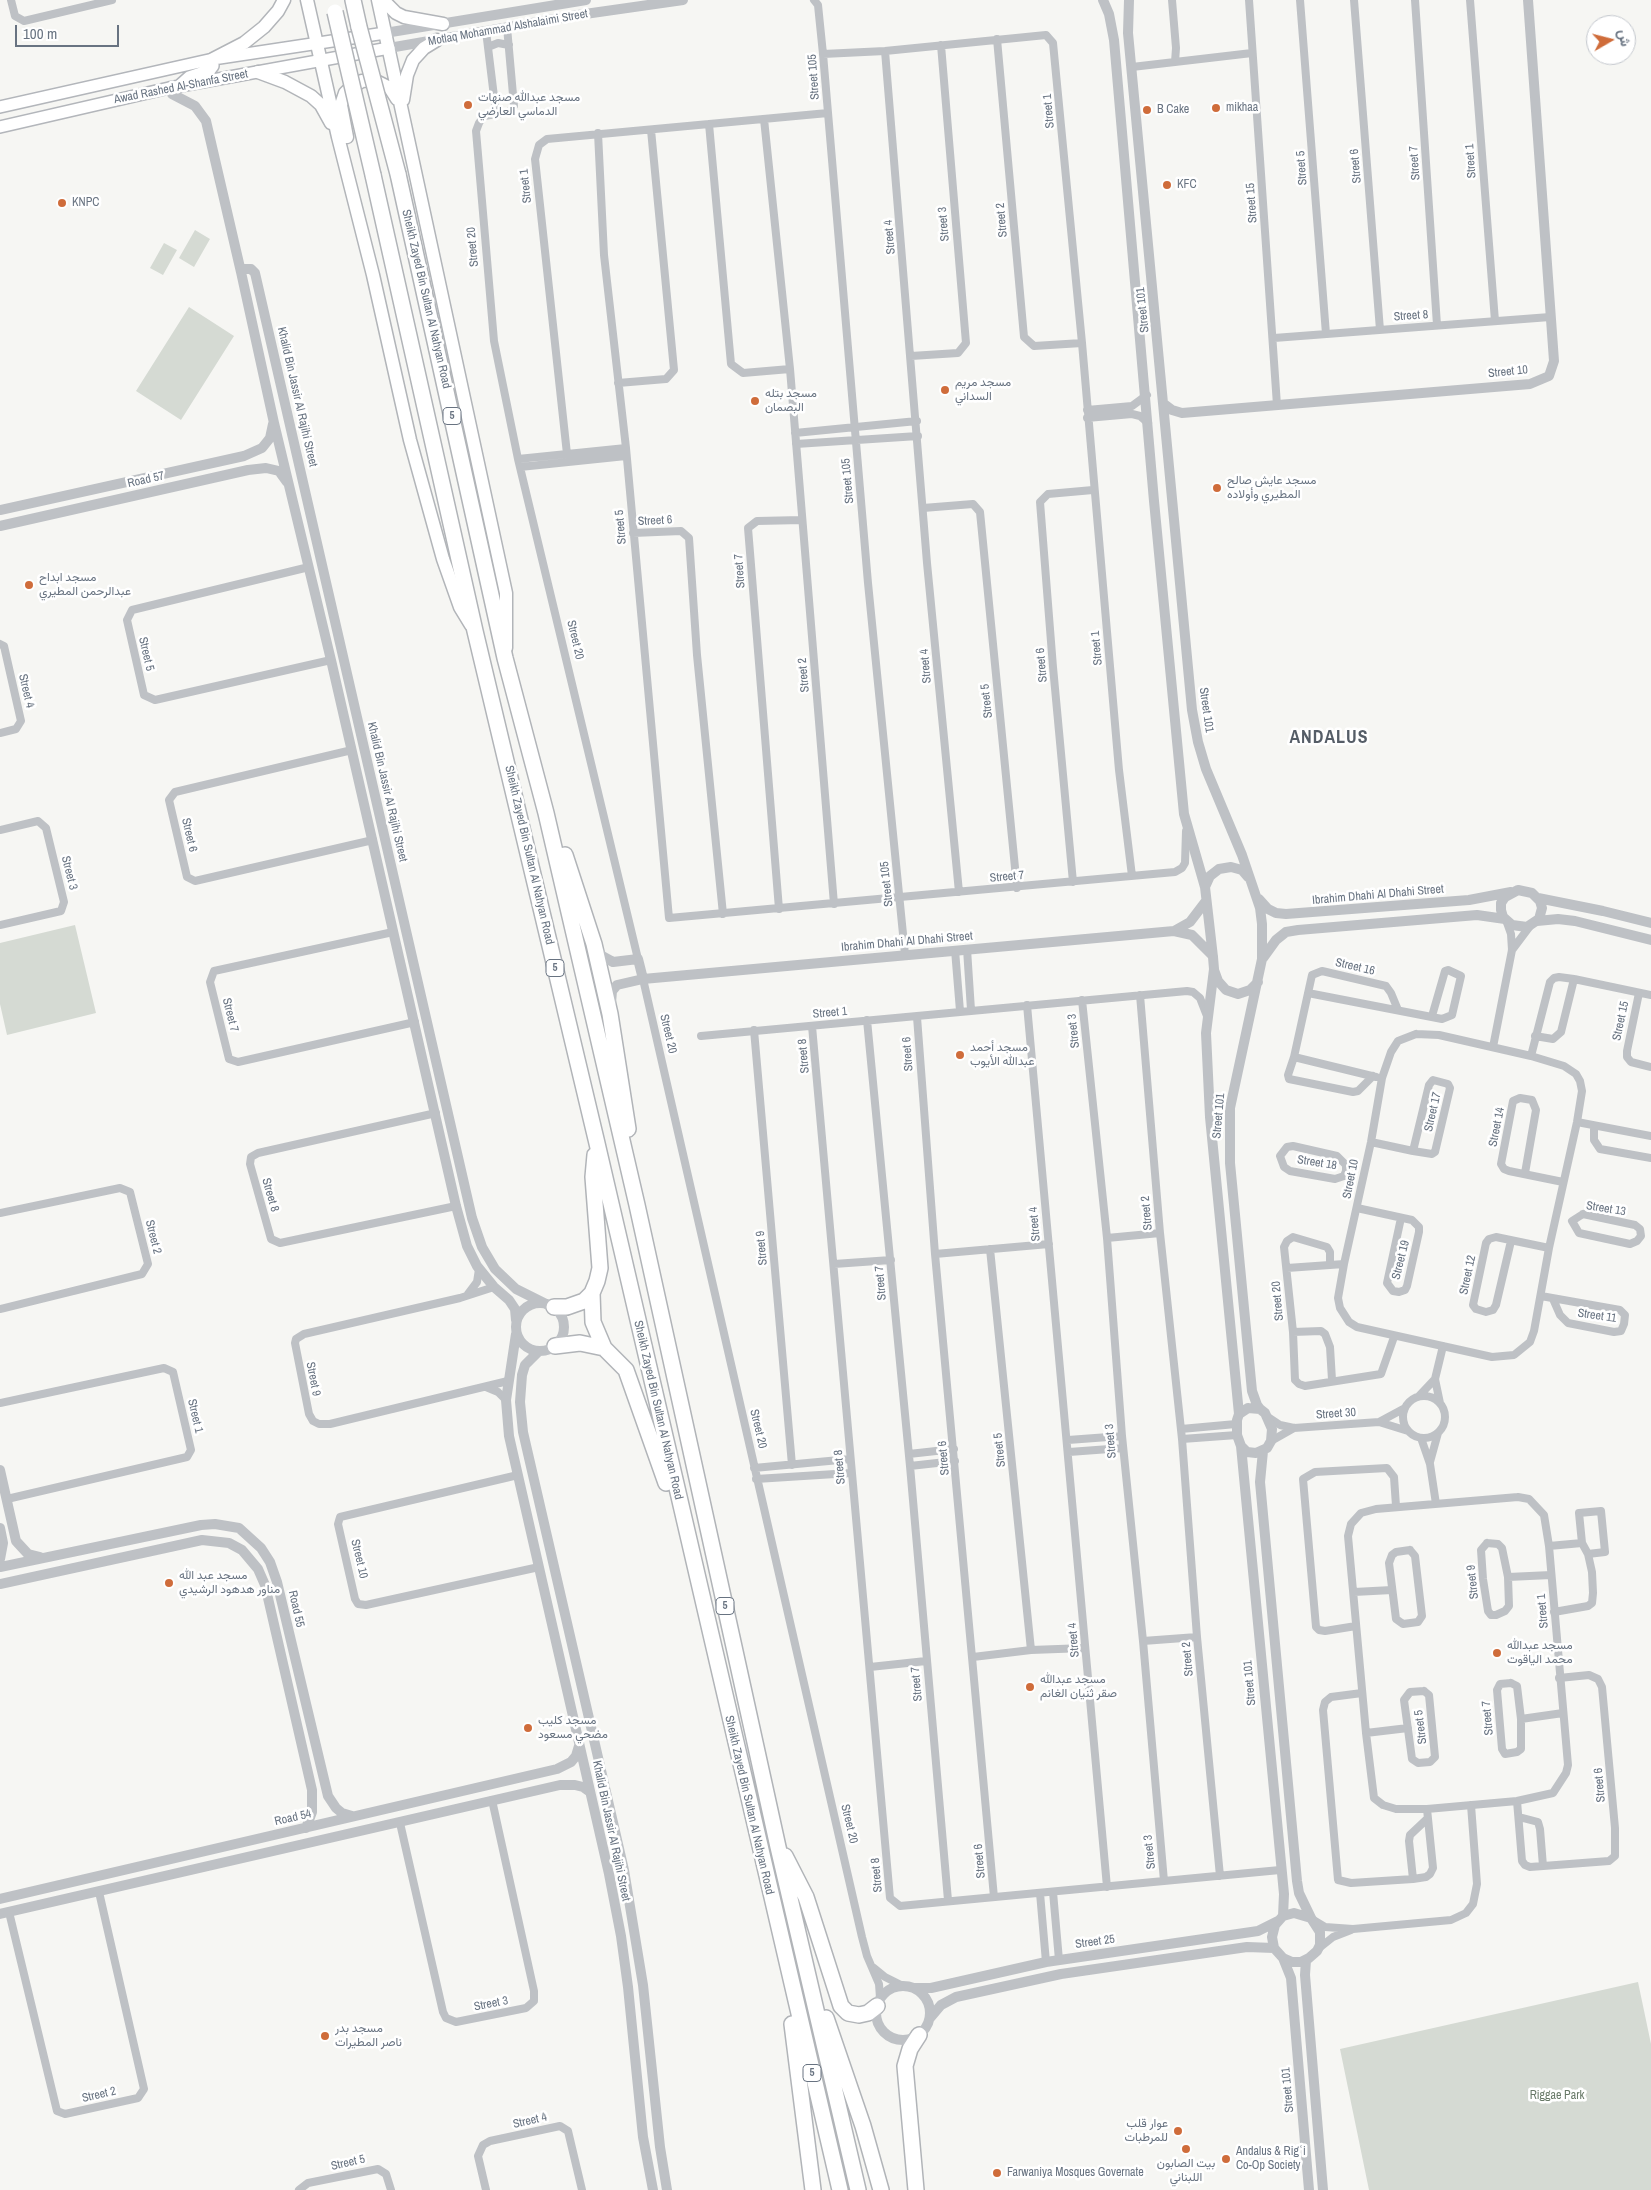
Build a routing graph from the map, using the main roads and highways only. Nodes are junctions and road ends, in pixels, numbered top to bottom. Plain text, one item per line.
1 (284, 0) edge
2 (307, 0) edge
3 (332, 0) edge
4 (353, 0) edge
5 (378, 0) edge
6 (383, 0) edge
7 (443, 24) road end
8 (385, 33) junction
9 (357, 37) joint
10 (438, 40) road end
11 (317, 43) junction
12 (389, 48) junction
13 (363, 53) joint
14 (213, 59) junction
15 (321, 61) junction
16 (258, 72) junction
17 (174, 87) junction
18 (0, 107) edge
19 (402, 110) junction
20 (0, 111) edge
21 (0, 118) edge
22 (0, 126) edge
23 (338, 137) junction
24 (434, 255) junction
25 (373, 275) junction
26 (475, 631) junction
27 (505, 658) junction
28 (546, 813) junction
29 (596, 1138) junction
30 (637, 1205) junction
31 (592, 1293) junction
32 (550, 1305) road end
33 (556, 1346) road end
34 (604, 1348) junction
35 (690, 1548) junction
36 (778, 1847) junction
37 (802, 1951) junction
38 (784, 1956) junction
39 (878, 2002) road end
40 (919, 2035) road end
41 (813, 2190) edge
42 (840, 2190) edge
43 (858, 2190) edge
44 (881, 2190) edge
45 (916, 2190) edge

1 - 14 main road
2 - 11 main road, Sheikh Zayed Bin Sultan Al Nahyan Road
3 - 26 highway, Sheikh Zayed Bin Sultan Al Nahyan Road / 5, bridge
4 - 27 highway, Sheikh Zayed Bin Sultan Al Nahyan Road / 5, bridge
5 - 8 main road, Sheikh Zayed Bin Sultan Al Nahyan Road
6 - 7 main road
8 - 9 main road, Motlaq Mohammad Alshalaimi Street
8 - 12 main road, Sheikh Zayed Bin Sultan Al Nahyan Road
9 - 11 main road, Awad Rashed Al-Shanfa Street
10 - 19 main road
11 - 14 main road, Awad Rashed Al-Shanfa Street
11 - 15 main road, Sheikh Zayed Bin Sultan Al Nahyan Road
12 - 13 main road, Motlaq Mohammad Alshalaimi Street
12 - 19 main road, Sheikh Zayed Bin Sultan Al Nahyan Road
13 - 15 main road, Awad Rashed Al-Shanfa Street
14 - 17 main road
14 - 18 main road, Awad Rashed Al-Shanfa Street
15 - 16 main road, Awad Rashed Al-Shanfa Street
15 - 23 main road, Sheikh Zayed Bin Sultan Al Nahyan Road
16 - 17 main road, Awad Rashed Al-Shanfa Street
16 - 23 main road
17 - 22 main road, Awad Rashed Al-Shanfa Street
19 - 24 main road, Sheikh Zayed Bin Sultan Al Nahyan Road
20 - 21 main road
23 - 25 main road, Sheikh Zayed Bin Sultan Al Nahyan Road
24 - 25 main road
24 - 27 main road, Sheikh Zayed Bin Sultan Al Nahyan Road
25 - 26 main road, Sheikh Zayed Bin Sultan Al Nahyan Road
26 - 29 highway, Sheikh Zayed Bin Sultan Al Nahyan Road / 5
27 - 28 highway, Sheikh Zayed Bin Sultan Al Nahyan Road / 5
28 - 30 highway, Sheikh Zayed Bin Sultan Al Nahyan Road / 5
28 - 30 highway
29 - 31 highway
29 - 35 highway, Sheikh Zayed Bin Sultan Al Nahyan Road / 5
30 - 36 highway, Sheikh Zayed Bin Sultan Al Nahyan Road / 5
31 - 32 highway
31 - 34 highway
33 - 34 highway
34 - 35 highway
35 - 38 highway, Sheikh Zayed Bin Sultan Al Nahyan Road / 5
36 - 37 highway, Sheikh Zayed Bin Sultan Al Nahyan Road / 5
36 - 39 highway
37 - 43 highway, Sheikh Zayed Bin Sultan Al Nahyan Road / 5
37 - 44 highway
38 - 41 highway
38 - 42 highway, Sheikh Zayed Bin Sultan Al Nahyan Road / 5
40 - 45 highway

